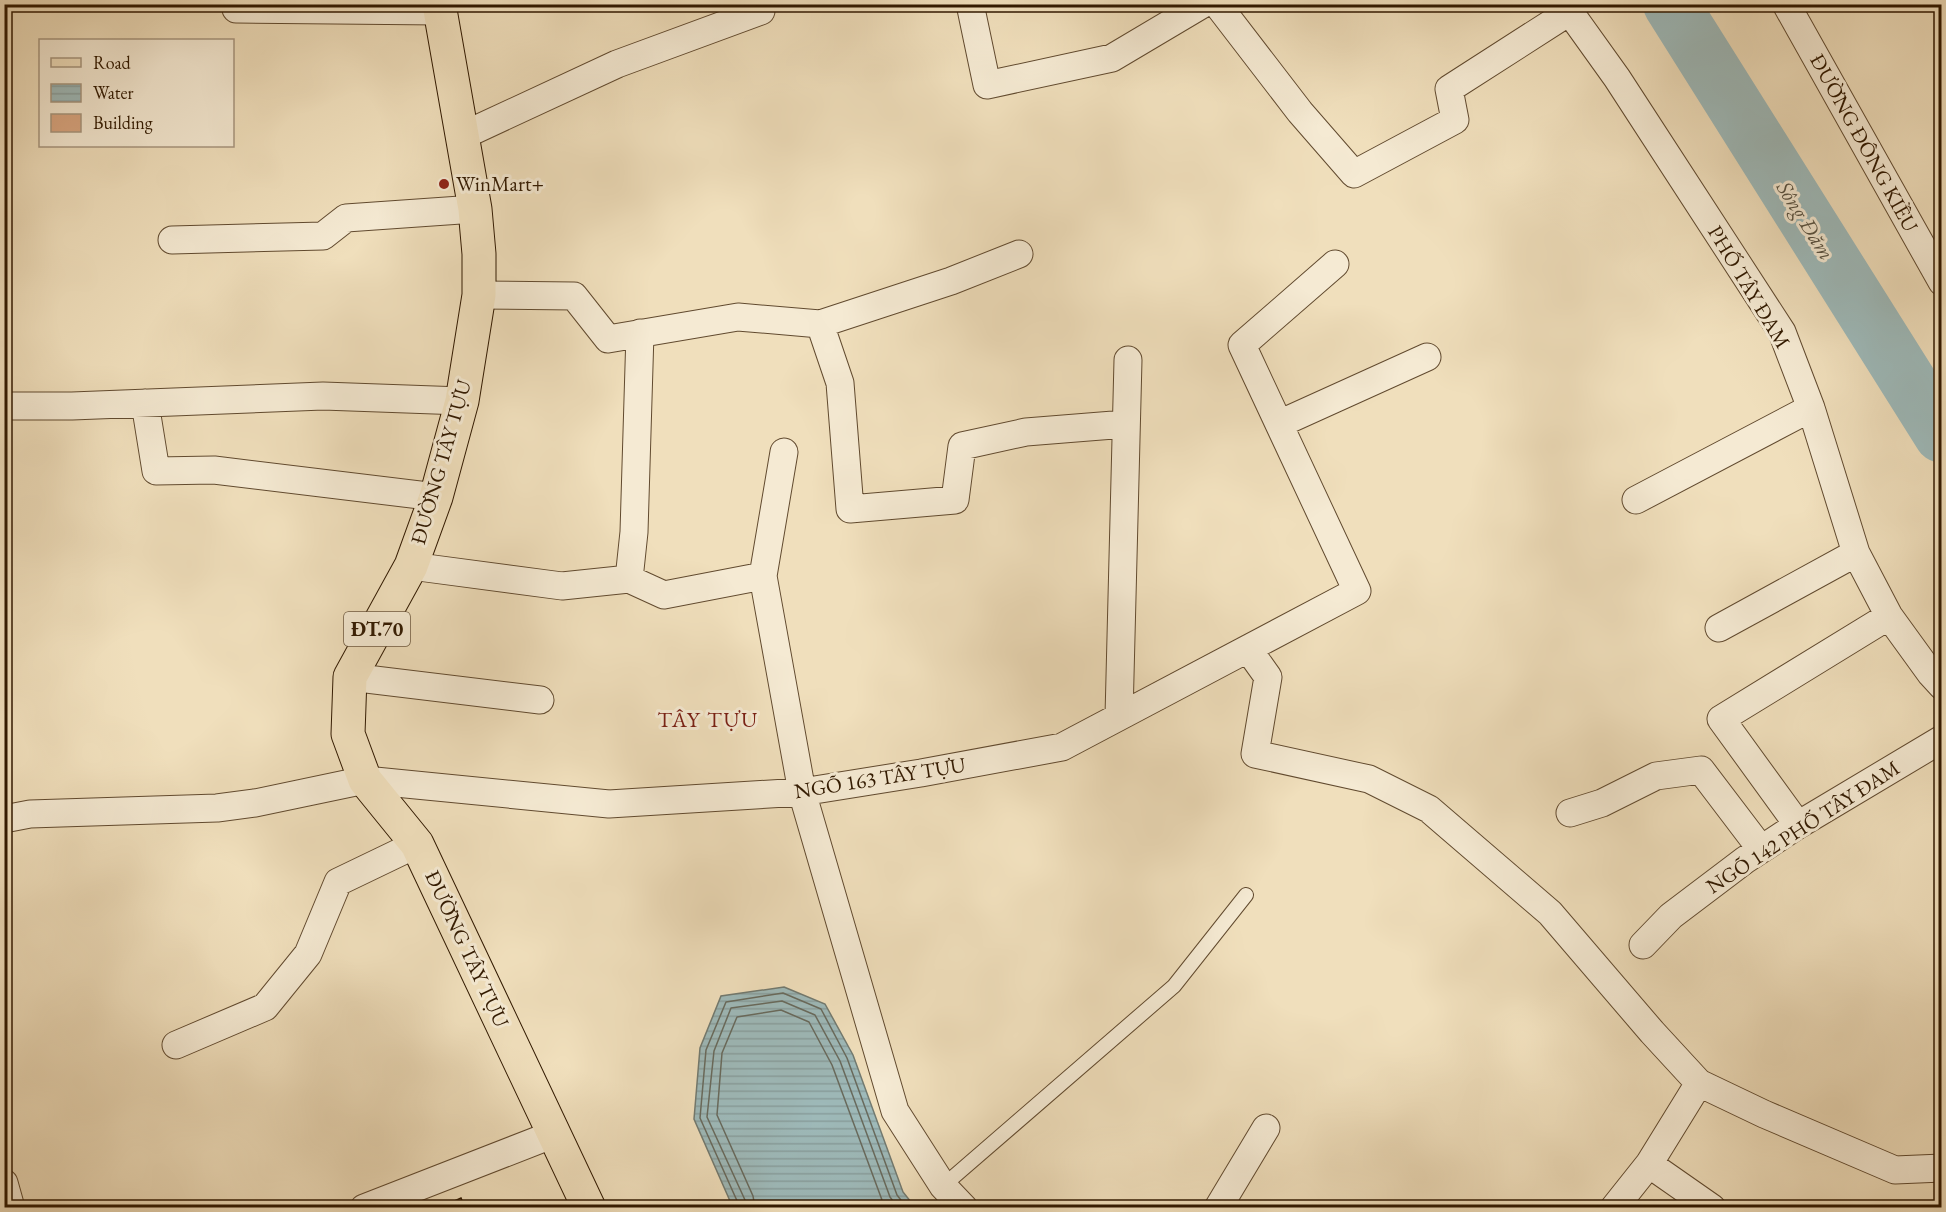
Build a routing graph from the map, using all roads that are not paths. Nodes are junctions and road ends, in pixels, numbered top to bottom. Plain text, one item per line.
1 (236, 4) edge
2 (970, 4) edge
3 (1203, 4) edge
4 (1217, 4) edge
5 (1786, 4) edge
6 (440, 8) edge
7 (1567, 8) edge
8 (761, 11) dead end
9 (462, 136) junction
10 (475, 209) junction
11 (172, 240) dead end
12 (1019, 254) dead end
13 (1335, 264) dead end
14 (1941, 282) edge
15 (479, 295) junction
16 (820, 324) junction
17 (640, 333) junction
18 (1427, 357) dead end
19 (1128, 360) dead end
20 (462, 400) junction
21 (145, 403) junction
22 (4, 406) edge
23 (1811, 408) junction
24 (1126, 424) junction
25 (1279, 424) junction
26 (784, 453) dead end
27 (436, 497) junction
28 (1636, 500) dead end
29 (1856, 553) junction
30 (411, 566) junction
31 (763, 576) junction
32 (629, 579) junction
33 (1889, 616) junction
34 (1719, 628) dead end
35 (1248, 649) junction
36 (350, 677) junction
37 (1941, 686) edge
38 (540, 700) dead end
39 (1119, 716) junction
40 (1941, 739) edge
41 (365, 780) junction
42 (802, 792) junction
43 (1570, 813) dead end
44 (4, 819) edge
45 (1798, 825) junction
46 (417, 844) junction
47 (1761, 849) junction
48 (1246, 895) dead end
49 (1643, 945) dead end
50 (176, 1045) dead end
51 (1700, 1083) junction
52 (1266, 1128) dead end
53 (554, 1134) junction
54 (1648, 1164) junction
55 (1941, 1168) edge
56 (4, 1184) edge
57 (943, 1186) junction
58 (11, 1208) edge
59 (364, 1208) edge
60 (589, 1208) edge
61 (964, 1208) edge
62 (1218, 1208) edge
63 (1614, 1208) edge
64 (1712, 1208) edge

1 - 6 street
2 - 3 street
4 - 7 street
5 - 14 street, ĐƯỜNG ĐÔNG KIỀU
6 - 9 main road, ĐƯỜNG TÂY TỰU / ĐT.70
7 - 23 street, PHỐ TÂY ĐAM
8 - 9 street
9 - 10 main road, ĐƯỜNG TÂY TỰU / ĐT.70
10 - 11 street
10 - 15 main road, ĐƯỜNG TÂY TỰU / ĐT.70
12 - 16 street
13 - 25 street
15 - 17 street
15 - 20 main road, ĐƯỜNG TÂY TỰU / ĐT.70
16 - 17 street
16 - 24 street
17 - 32 street
18 - 25 street
19 - 24 street
20 - 21 street
20 - 27 main road, ĐƯỜNG TÂY TỰU / ĐT.70
21 - 22 street
21 - 27 street
23 - 28 street
23 - 29 street, PHỐ TÂY ĐAM
24 - 39 street
25 - 35 street, NGÕ 163 TÂY TỰU
26 - 31 street
27 - 30 main road, ĐƯỜNG TÂY TỰU / ĐT.70
29 - 33 street, PHỐ TÂY ĐAM
29 - 34 street
30 - 32 street
30 - 36 main road, ĐƯỜNG TÂY TỰU / ĐT.70
31 - 32 street
31 - 42 street
33 - 37 street, PHỐ TÂY ĐAM
33 - 45 street
35 - 39 street, NGÕ 163 TÂY TỰU
35 - 51 street
36 - 38 street
36 - 41 main road, ĐƯỜNG TÂY TỰU / ĐT.70
39 - 42 street, NGÕ 163 TÂY TỰU
40 - 45 street, NGÕ 142 PHỐ TÂY ĐAM
41 - 42 street, NGÕ 163 TÂY TỰU
41 - 44 street, NGÕ 163 TÂY TỰU
41 - 46 main road, ĐƯỜNG TÂY TỰU / ĐT.70
42 - 57 street
43 - 47 street
45 - 47 street, NGÕ 142 PHỐ TÂY ĐAM
46 - 50 street
46 - 53 main road, ĐƯỜNG TÂY TỰU / ĐT.70
47 - 49 street, NGÕ 142 PHỐ TÂY ĐAM
48 - 57 lane
51 - 54 street
51 - 55 street
52 - 62 street
53 - 59 street
53 - 60 main road, ĐƯỜNG TÂY TỰU / ĐT.70
54 - 63 street
54 - 64 street
56 - 58 street
57 - 61 street

